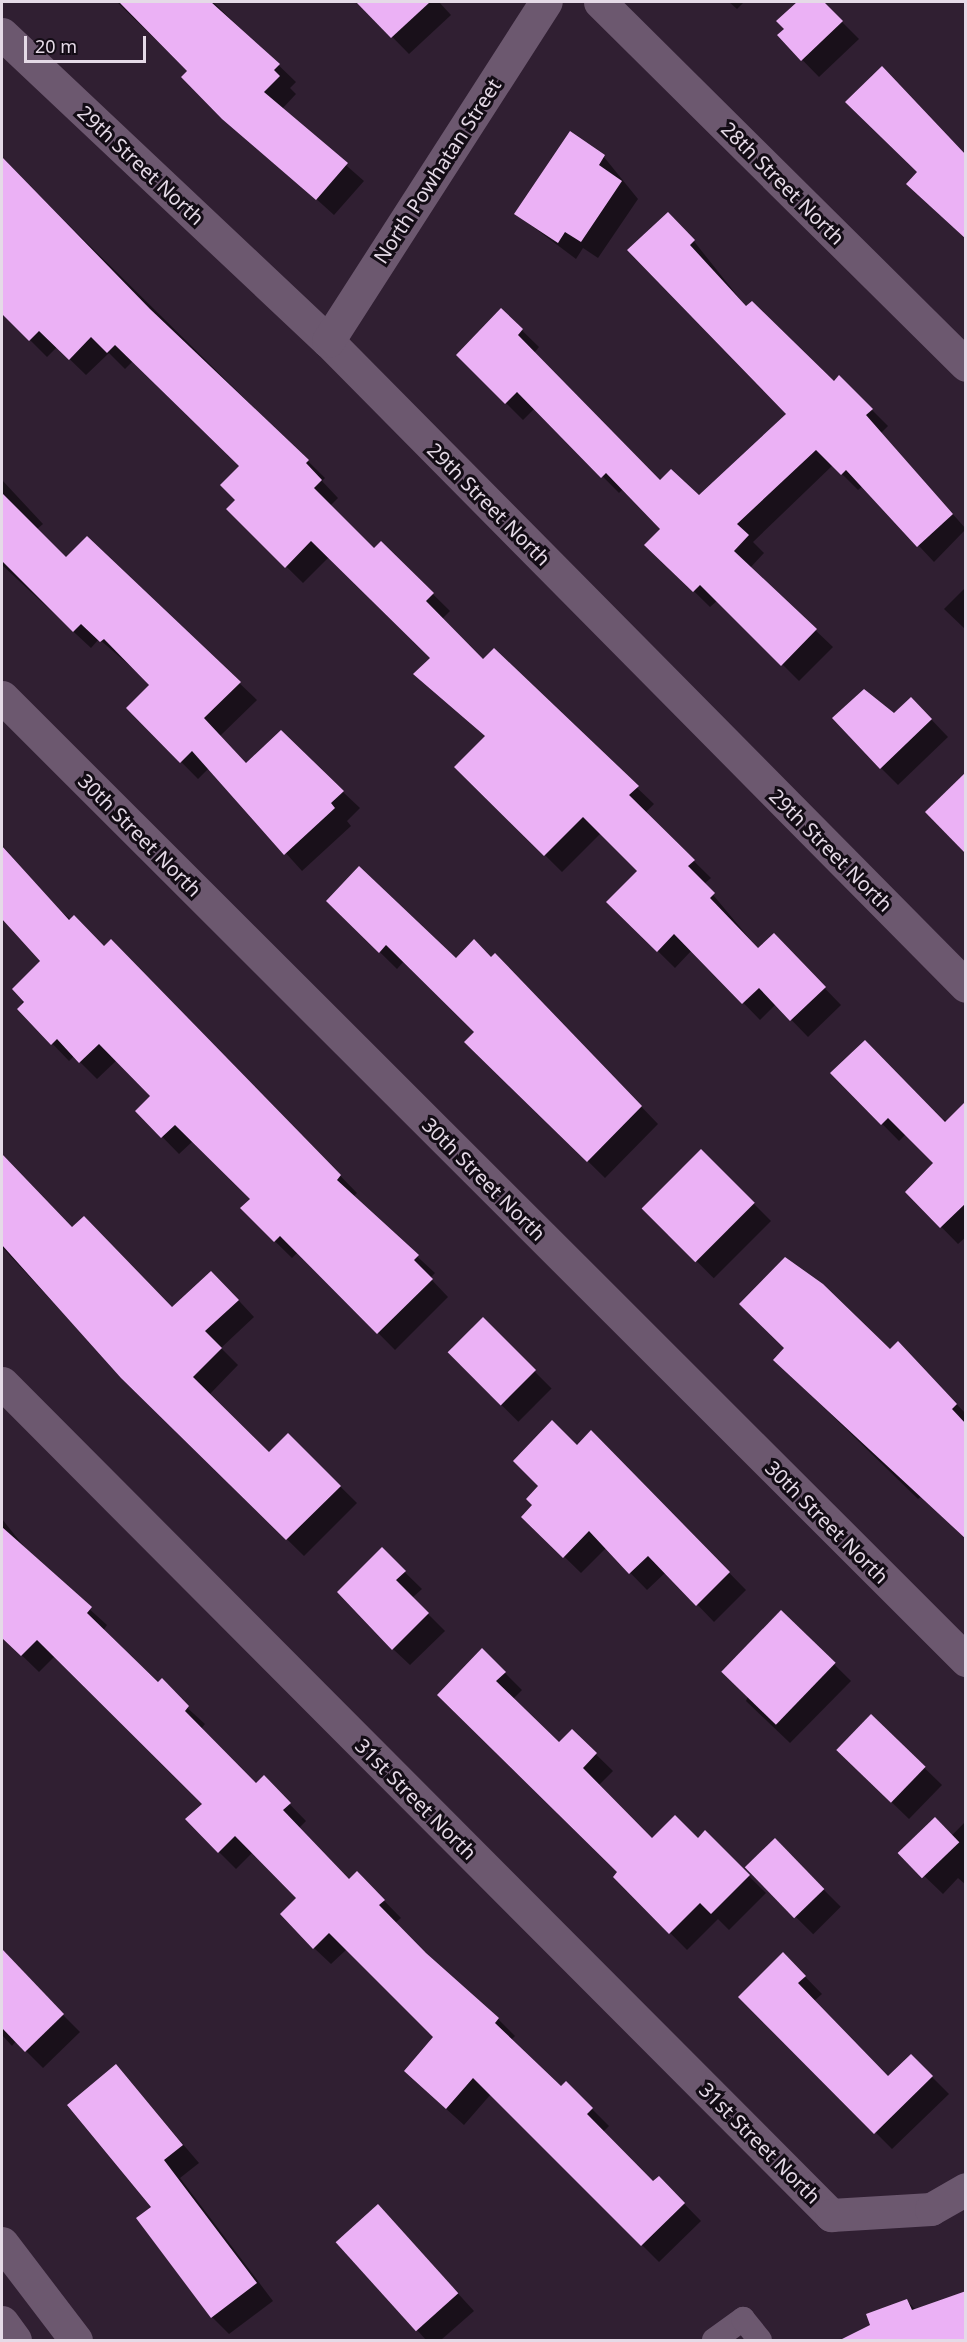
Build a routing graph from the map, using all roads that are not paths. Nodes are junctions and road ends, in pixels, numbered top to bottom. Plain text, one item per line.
1 (546, 2) edge
2 (600, 2) edge
3 (2, 34) edge
4 (328, 341) junction
5 (966, 365) edge
6 (2, 697) edge
7 (966, 986) edge
8 (2, 1383) edge
9 (966, 1660) edge
10 (966, 2189) edge
11 (2, 2243) edge
12 (2, 2322) edge
13 (15, 2340) edge
14 (76, 2340) edge
15 (714, 2340) edge
16 (760, 2340) edge

1 - 4 street, North Powhatan Street
2 - 5 street, 28th Street North
3 - 4 street, 29th Street North
4 - 7 street, 29th Street North
6 - 9 street, 30th Street North
8 - 10 street, 31st Street North
11 - 14 street
12 - 13 street
15 - 16 lane

